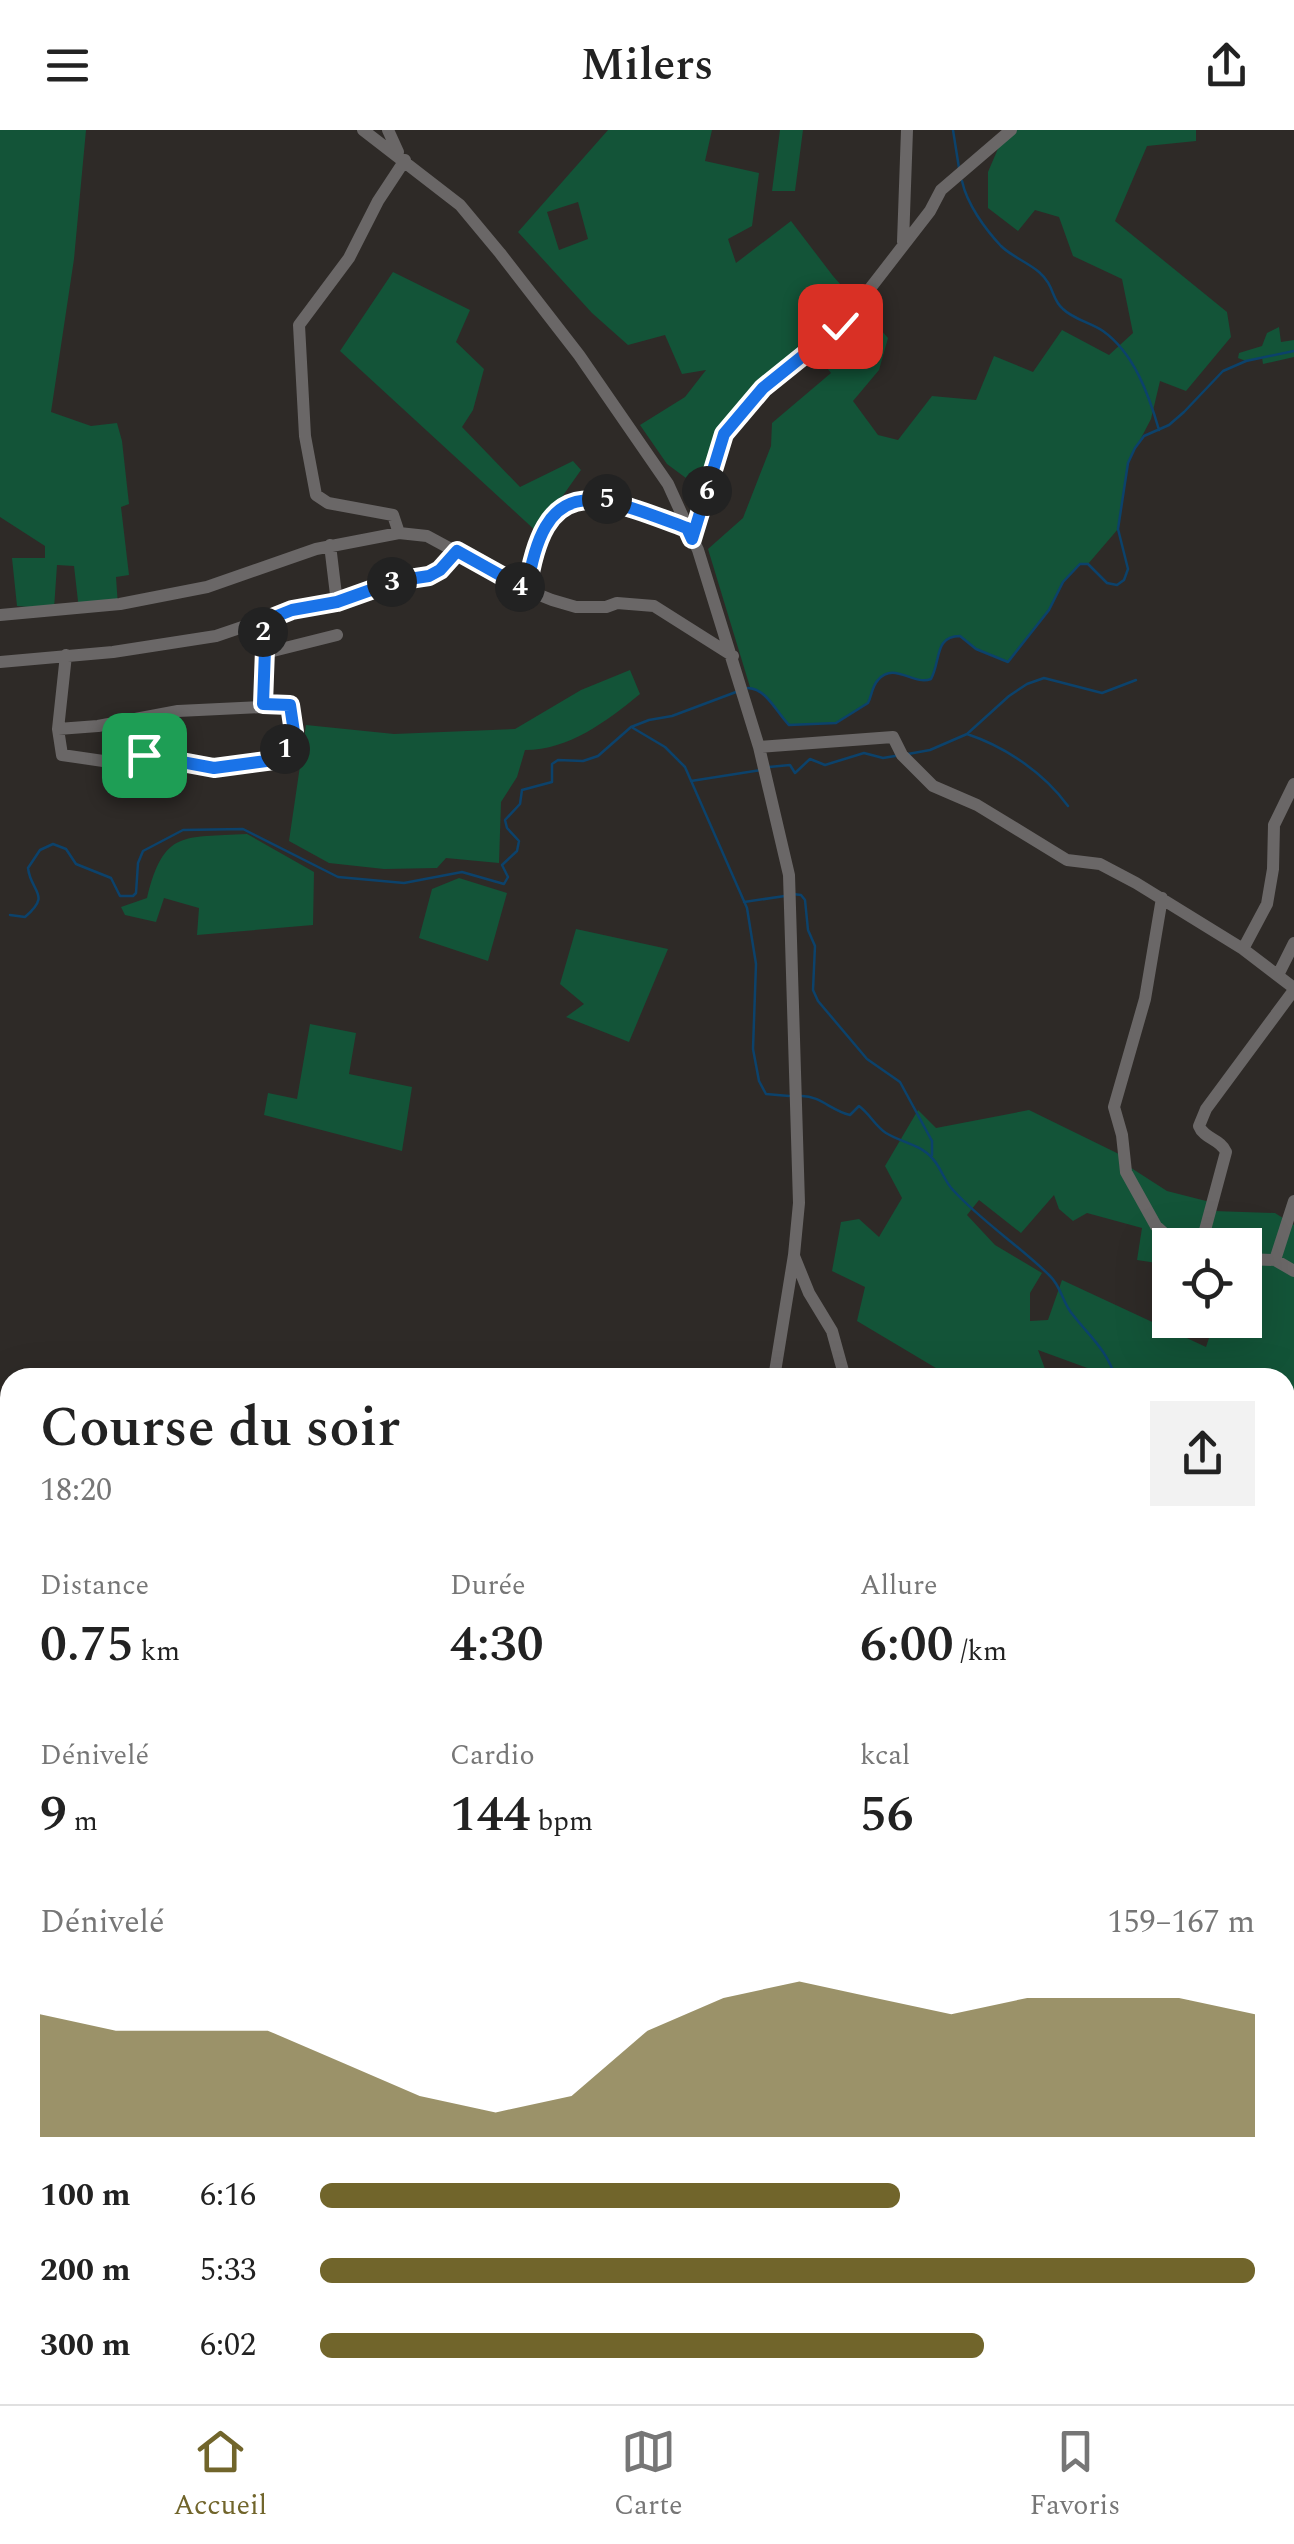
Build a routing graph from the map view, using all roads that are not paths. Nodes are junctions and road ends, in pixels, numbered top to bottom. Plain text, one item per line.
1 (364, 130) edge
2 (388, 130) edge
3 (907, 130) edge
4 (1011, 130) edge
5 (402, 157) junction
6 (903, 244) junction
7 (399, 533) junction
8 (690, 534) junction
9 (330, 546) junction
10 (457, 551) junction
11 (527, 590) junction
12 (337, 602) junction
13 (0, 615) edge
14 (262, 622) junction
15 (337, 635) dead end
16 (66, 654) junction
17 (265, 654) junction
18 (733, 656) junction
19 (0, 662) edge
20 (263, 704) junction
21 (58, 728) junction
22 (760, 747) junction
23 (1294, 784) edge
24 (1162, 898) junction
25 (1294, 943) edge
26 (1243, 949) junction
27 (1278, 976) junction
28 (1294, 989) edge
29 (1294, 1201) edge
30 (1158, 1228) edge
31 (1206, 1228) edge
32 (794, 1255) junction
33 (1262, 1260) edge
34 (1275, 1260) junction
35 (1294, 1270) edge
36 (776, 1368) edge
37 (842, 1368) edge

1 - 5 street
2 - 5 street
3 - 6 street
4 - 6 street
5 - 7 street
5 - 8 street
6 - 8 street
7 - 9 street
7 - 10 street
8 - 11 street
8 - 18 street
9 - 12 street
9 - 13 street
10 - 11 street
10 - 12 street
11 - 18 street
12 - 14 street
14 - 16 street
14 - 17 street
15 - 17 street
16 - 19 street
16 - 21 street
17 - 20 street
18 - 22 street
20 - 21 street
20 - 21 street
22 - 24 street
22 - 32 street
23 - 26 street
24 - 26 street
24 - 30 street
25 - 27 street
26 - 27 street
27 - 28 street
28 - 31 street
29 - 34 street
32 - 36 street
32 - 37 street
33 - 34 street
34 - 35 street

